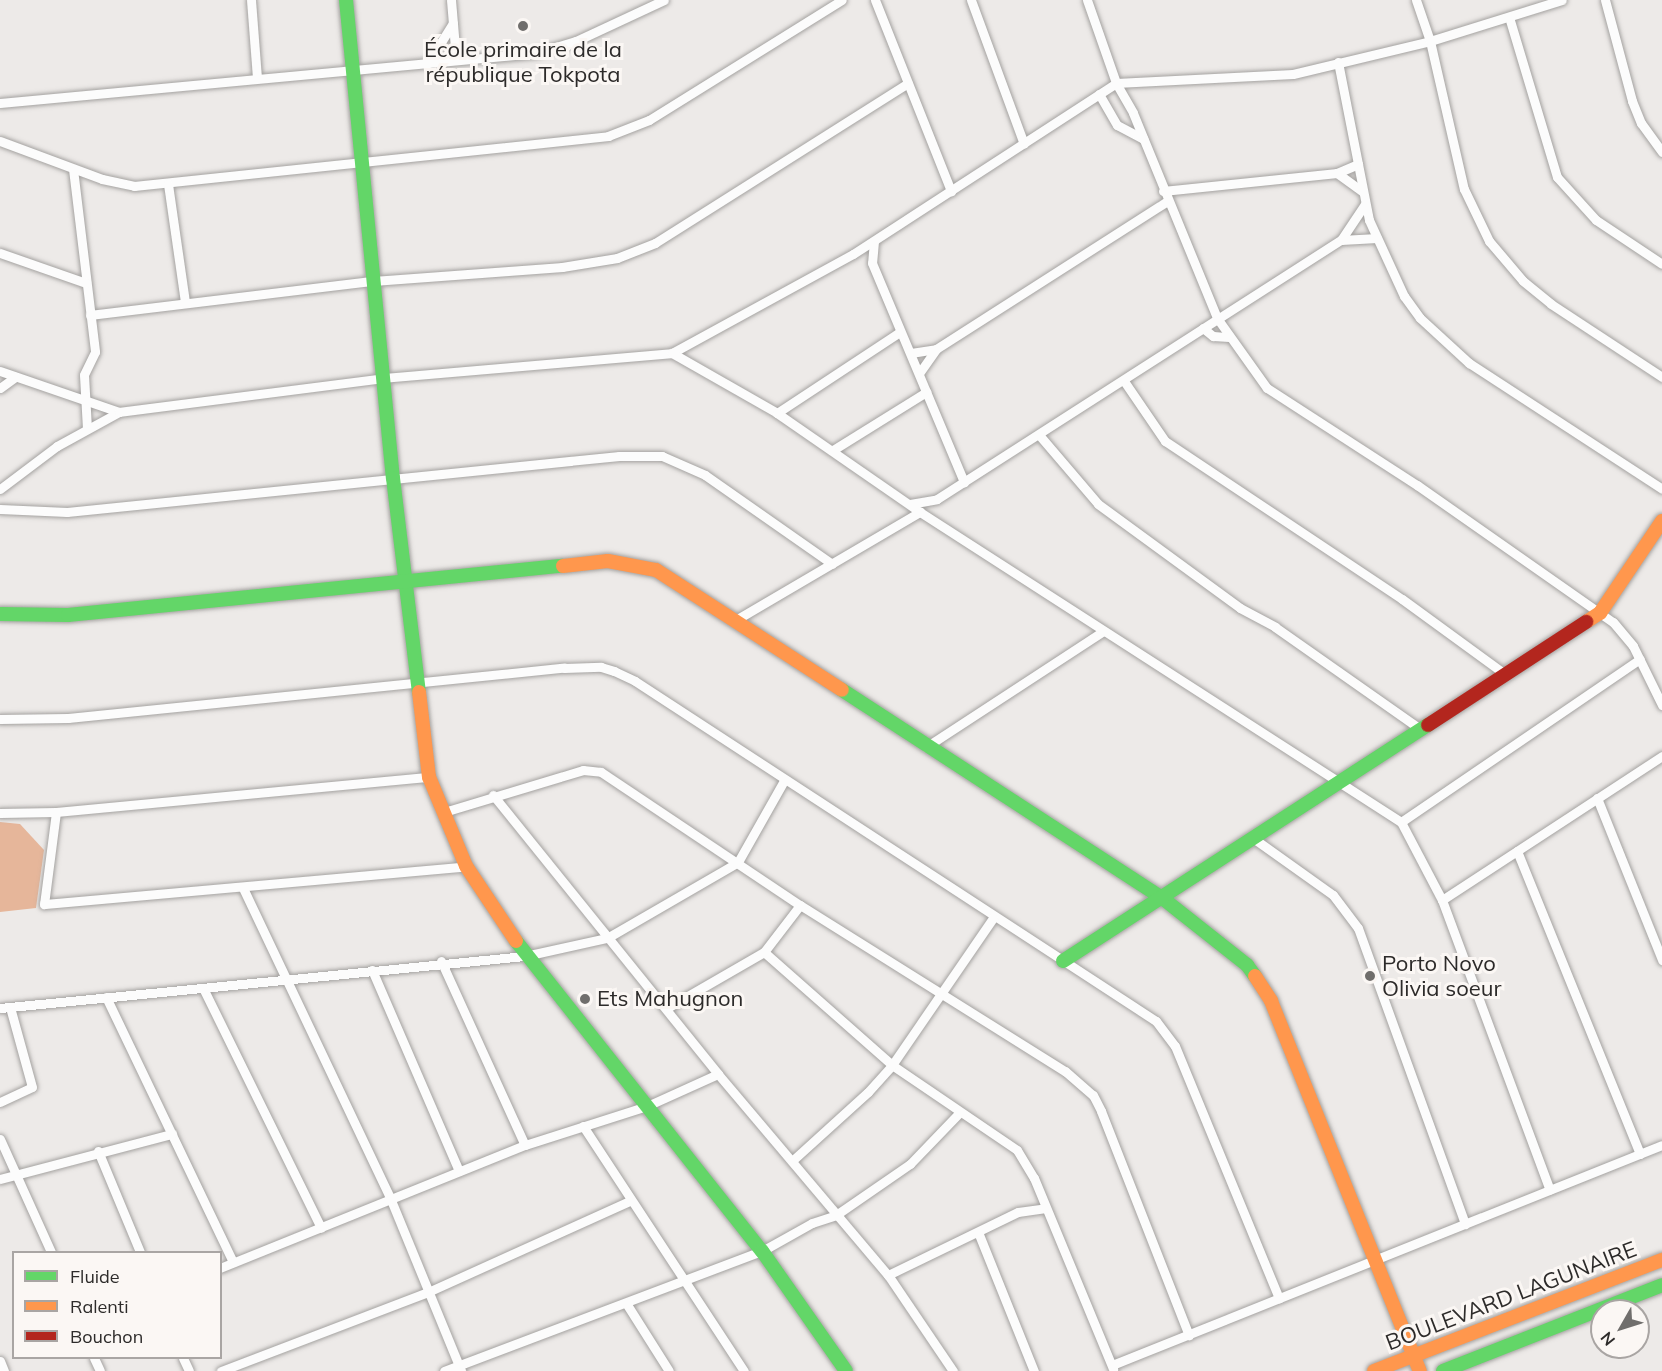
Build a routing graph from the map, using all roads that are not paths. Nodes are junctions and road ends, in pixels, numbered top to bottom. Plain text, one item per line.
1 (251, 0) edge
2 (346, 0) edge
3 (451, 0) edge
4 (664, 0) edge
5 (842, 0) edge
6 (875, 0) edge
7 (971, 0) edge
8 (1087, 0) edge
9 (1416, 0) edge
10 (1562, 0) edge
11 (1605, 0) edge
12 (1509, 17) junction
13 (453, 23) junction
14 (1430, 41) junction
15 (456, 60) junction
16 (1338, 62) junction
17 (428, 63) junction
18 (351, 68) junction
19 (257, 78) junction
20 (1116, 82) junction
21 (908, 84) junction
22 (1099, 94) junction
23 (0, 103) edge
24 (1143, 139) junction
25 (0, 141) edge
26 (1024, 144) junction
27 (1662, 152) edge
28 (361, 163) junction
29 (1358, 164) junction
30 (73, 169) junction
31 (1337, 173) junction
32 (168, 184) junction
33 (951, 190) junction
34 (1363, 192) junction
35 (1165, 196) junction
36 (1365, 204) junction
37 (1377, 238) junction
38 (1341, 240) junction
39 (874, 241) junction
40 (0, 253) edge
41 (853, 254) junction
42 (872, 263) junction
43 (1662, 264) edge
44 (374, 281) junction
45 (86, 283) junction
46 (185, 302) junction
47 (90, 315) junction
48 (1217, 318) junction
49 (1203, 328) junction
50 (900, 332) junction
51 (1230, 337) junction
52 (936, 349) junction
53 (672, 353) junction
54 (911, 353) junction
55 (0, 371) edge
56 (920, 372) junction
57 (15, 377) junction
58 (1662, 377) edge
59 (383, 378) junction
60 (1124, 381) junction
61 (0, 388) edge
62 (926, 392) junction
63 (87, 400) junction
64 (119, 412) junction
65 (777, 413) junction
66 (87, 428) junction
67 (1050, 429) junction
68 (1040, 436) junction
69 (1050, 447) junction
70 (833, 450) junction
71 (393, 478) junction
72 (964, 482) junction
73 (0, 489) edge
74 (1662, 489) edge
75 (937, 499) junction
76 (910, 504) junction
77 (0, 509) edge
78 (920, 512) junction
79 (933, 519) junction
80 (1662, 521) edge
81 (832, 564) junction
82 (406, 579) junction
83 (1600, 613) junction
84 (0, 614) edge
85 (734, 621) junction
86 (1103, 631) junction
87 (1640, 659) junction
88 (1505, 674) junction
89 (418, 684) junction
90 (1662, 705) edge
91 (0, 719) edge
92 (1420, 729) junction
93 (926, 747) junction
94 (1662, 756) edge
95 (429, 777) junction
96 (785, 779) junction
97 (1342, 780) junction
98 (493, 795) junction
99 (1597, 798) junction
100 (56, 812) junction
101 (444, 812) junction
102 (0, 813) edge
103 (1401, 822) junction
104 (1253, 838) junction
105 (1517, 851) junction
106 (738, 862) junction
107 (466, 866) junction
108 (243, 888) junction
109 (1161, 897) junction
110 (1442, 900) junction
111 (801, 905) junction
112 (993, 918) junction
113 (607, 938) junction
114 (764, 952) junction
115 (525, 956) junction
116 (1662, 960) edge
117 (441, 961) junction
118 (1063, 961) junction
119 (372, 970) junction
120 (287, 980) junction
121 (204, 990) junction
122 (944, 994) junction
123 (106, 997) junction
124 (5, 1007) edge
125 (667, 1008) junction
126 (892, 1065) junction
127 (718, 1074) junction
128 (0, 1102) edge
129 (647, 1106) junction
130 (960, 1112) junction
131 (583, 1126) junction
132 (172, 1134) junction
133 (0, 1139) edge
134 (525, 1145) junction
135 (1662, 1145) edge
136 (98, 1151) junction
137 (1640, 1154) junction
138 (793, 1160) junction
139 (459, 1171) junction
140 (17, 1173) junction
141 (0, 1179) edge
142 (1550, 1190) junction
143 (391, 1200) junction
144 (630, 1201) junction
145 (1046, 1208) junction
146 (836, 1215) junction
147 (1465, 1224) junction
148 (321, 1228) junction
149 (978, 1232) junction
150 (51, 1251) edge
151 (140, 1251) edge
152 (762, 1251) junction
153 (1375, 1260) junction
154 (1662, 1260) edge
155 (232, 1262) junction
156 (222, 1267) edge
157 (888, 1275) junction
158 (685, 1280) junction
159 (1662, 1285) edge
160 (428, 1292) junction
161 (1279, 1298) junction
162 (626, 1303) junction
163 (1189, 1335) junction
164 (1414, 1355) junction
165 (0, 1361) edge
166 (460, 1368) edge
167 (1113, 1368) edge
168 (4, 1371) edge
169 (221, 1371) edge
170 (444, 1371) edge
171 (669, 1371) edge
172 (744, 1371) edge
173 (846, 1371) edge
174 (953, 1371) edge
175 (1034, 1371) edge
176 (1374, 1371) edge
177 (1420, 1371) edge
178 (1443, 1371) edge

1 - 19 street
2 - 18 street
3 - 13 street
4 - 15 street
5 - 28 street
6 - 21 street
7 - 26 street
8 - 20 street
9 - 14 street
10 - 12 street
11 - 27 street
12 - 14 street
12 - 43 street
13 - 15 street
13 - 17 street
14 - 16 street
14 - 58 street
15 - 17 street
16 - 20 street
16 - 29 street
17 - 18 street
18 - 19 street
18 - 28 street
19 - 23 street
20 - 22 street
20 - 24 street
21 - 33 street
21 - 44 street
22 - 24 street
22 - 26 street
24 - 35 street
25 - 30 street
26 - 33 street
28 - 32 street
28 - 44 street
29 - 31 street
29 - 34 street
30 - 32 street
30 - 45 street
31 - 34 street
31 - 35 street
32 - 46 street
33 - 39 street
34 - 36 street
35 - 48 street
35 - 52 street
36 - 37 street
36 - 38 street
37 - 38 street
37 - 74 street
38 - 48 street
39 - 41 street
39 - 42 street
40 - 45 street
41 - 42 street
41 - 53 street
42 - 50 street
44 - 46 street
44 - 59 street
45 - 47 street
46 - 47 street
47 - 63 street
48 - 49 street
48 - 51 street
49 - 51 street
49 - 60 street
50 - 54 street
50 - 65 street
51 - 83 street
52 - 54 street
52 - 56 street
53 - 59 street
53 - 65 street
54 - 56 street
55 - 57 street
56 - 62 street
57 - 61 street
57 - 63 street
59 - 64 street
59 - 71 street
60 - 67 street
60 - 88 street
62 - 70 street
62 - 72 street
63 - 64 street
63 - 66 street
64 - 66 street
65 - 70 street
66 - 73 street
67 - 68 street
67 - 69 street
68 - 69 street
68 - 72 street
69 - 92 street
70 - 76 street
71 - 77 street
71 - 81 street
71 - 82 street
72 - 75 street
75 - 76 street
75 - 79 street
76 - 78 street
78 - 79 street
78 - 81 street
79 - 86 street
80 - 83 street
81 - 85 street
82 - 84 street
82 - 85 street
82 - 89 street
83 - 87 street
83 - 88 street
85 - 93 street
86 - 93 street
86 - 97 street
87 - 90 street
87 - 103 street
88 - 92 street
89 - 91 street
89 - 95 street
89 - 96 street
92 - 97 street
93 - 109 street
94 - 99 street
95 - 100 street
95 - 101 street
96 - 106 street
96 - 112 street
97 - 103 street
97 - 104 street
98 - 101 street
98 - 106 street
98 - 113 street
99 - 105 street
99 - 116 street
100 - 102 street
100 - 108 street
101 - 107 street
103 - 110 street
104 - 109 street
104 - 147 street
105 - 110 street
105 - 137 street
106 - 111 street
106 - 113 street
107 - 108 street
107 - 115 street
108 - 120 street
109 - 118 street
109 - 153 street
110 - 142 street
111 - 114 street
111 - 122 street
112 - 118 street
112 - 122 street
113 - 115 street
113 - 125 street
114 - 125 street
114 - 126 street
115 - 117 street
115 - 129 street
117 - 119 street
117 - 134 street
118 - 161 street
119 - 120 street
119 - 139 street
120 - 121 street
120 - 143 street
121 - 123 street
121 - 148 street
122 - 126 street
122 - 163 street
123 - 124 street
123 - 132 street
124 - 128 street
125 - 127 street
126 - 130 street
126 - 138 street
127 - 129 street
127 - 138 street
129 - 131 street
129 - 152 street
130 - 145 street
130 - 146 street
131 - 134 street
131 - 144 street
132 - 136 street
132 - 155 street
133 - 140 street
134 - 139 street
135 - 137 street
136 - 140 street
136 - 151 street
137 - 142 street
138 - 146 street
139 - 143 street
140 - 141 street
140 - 150 street
142 - 147 street
143 - 148 street
143 - 160 street
144 - 158 street
144 - 160 street
145 - 149 street
145 - 167 street
146 - 152 street
146 - 157 street
147 - 153 street
148 - 155 street
149 - 157 street
149 - 175 street
152 - 158 street
152 - 173 street
153 - 161 street
153 - 164 street
154 - 164 street, BOULEVARD LAGUNAIRE
155 - 156 street
157 - 174 street
158 - 162 street
158 - 172 street
159 - 178 street, BOULEVARD LAGUNAIRE
160 - 166 street
160 - 169 street
161 - 163 street
162 - 166 street
162 - 171 street
163 - 167 street
164 - 176 street, BOULEVARD LAGUNAIRE
164 - 177 street
165 - 168 street
166 - 170 street

